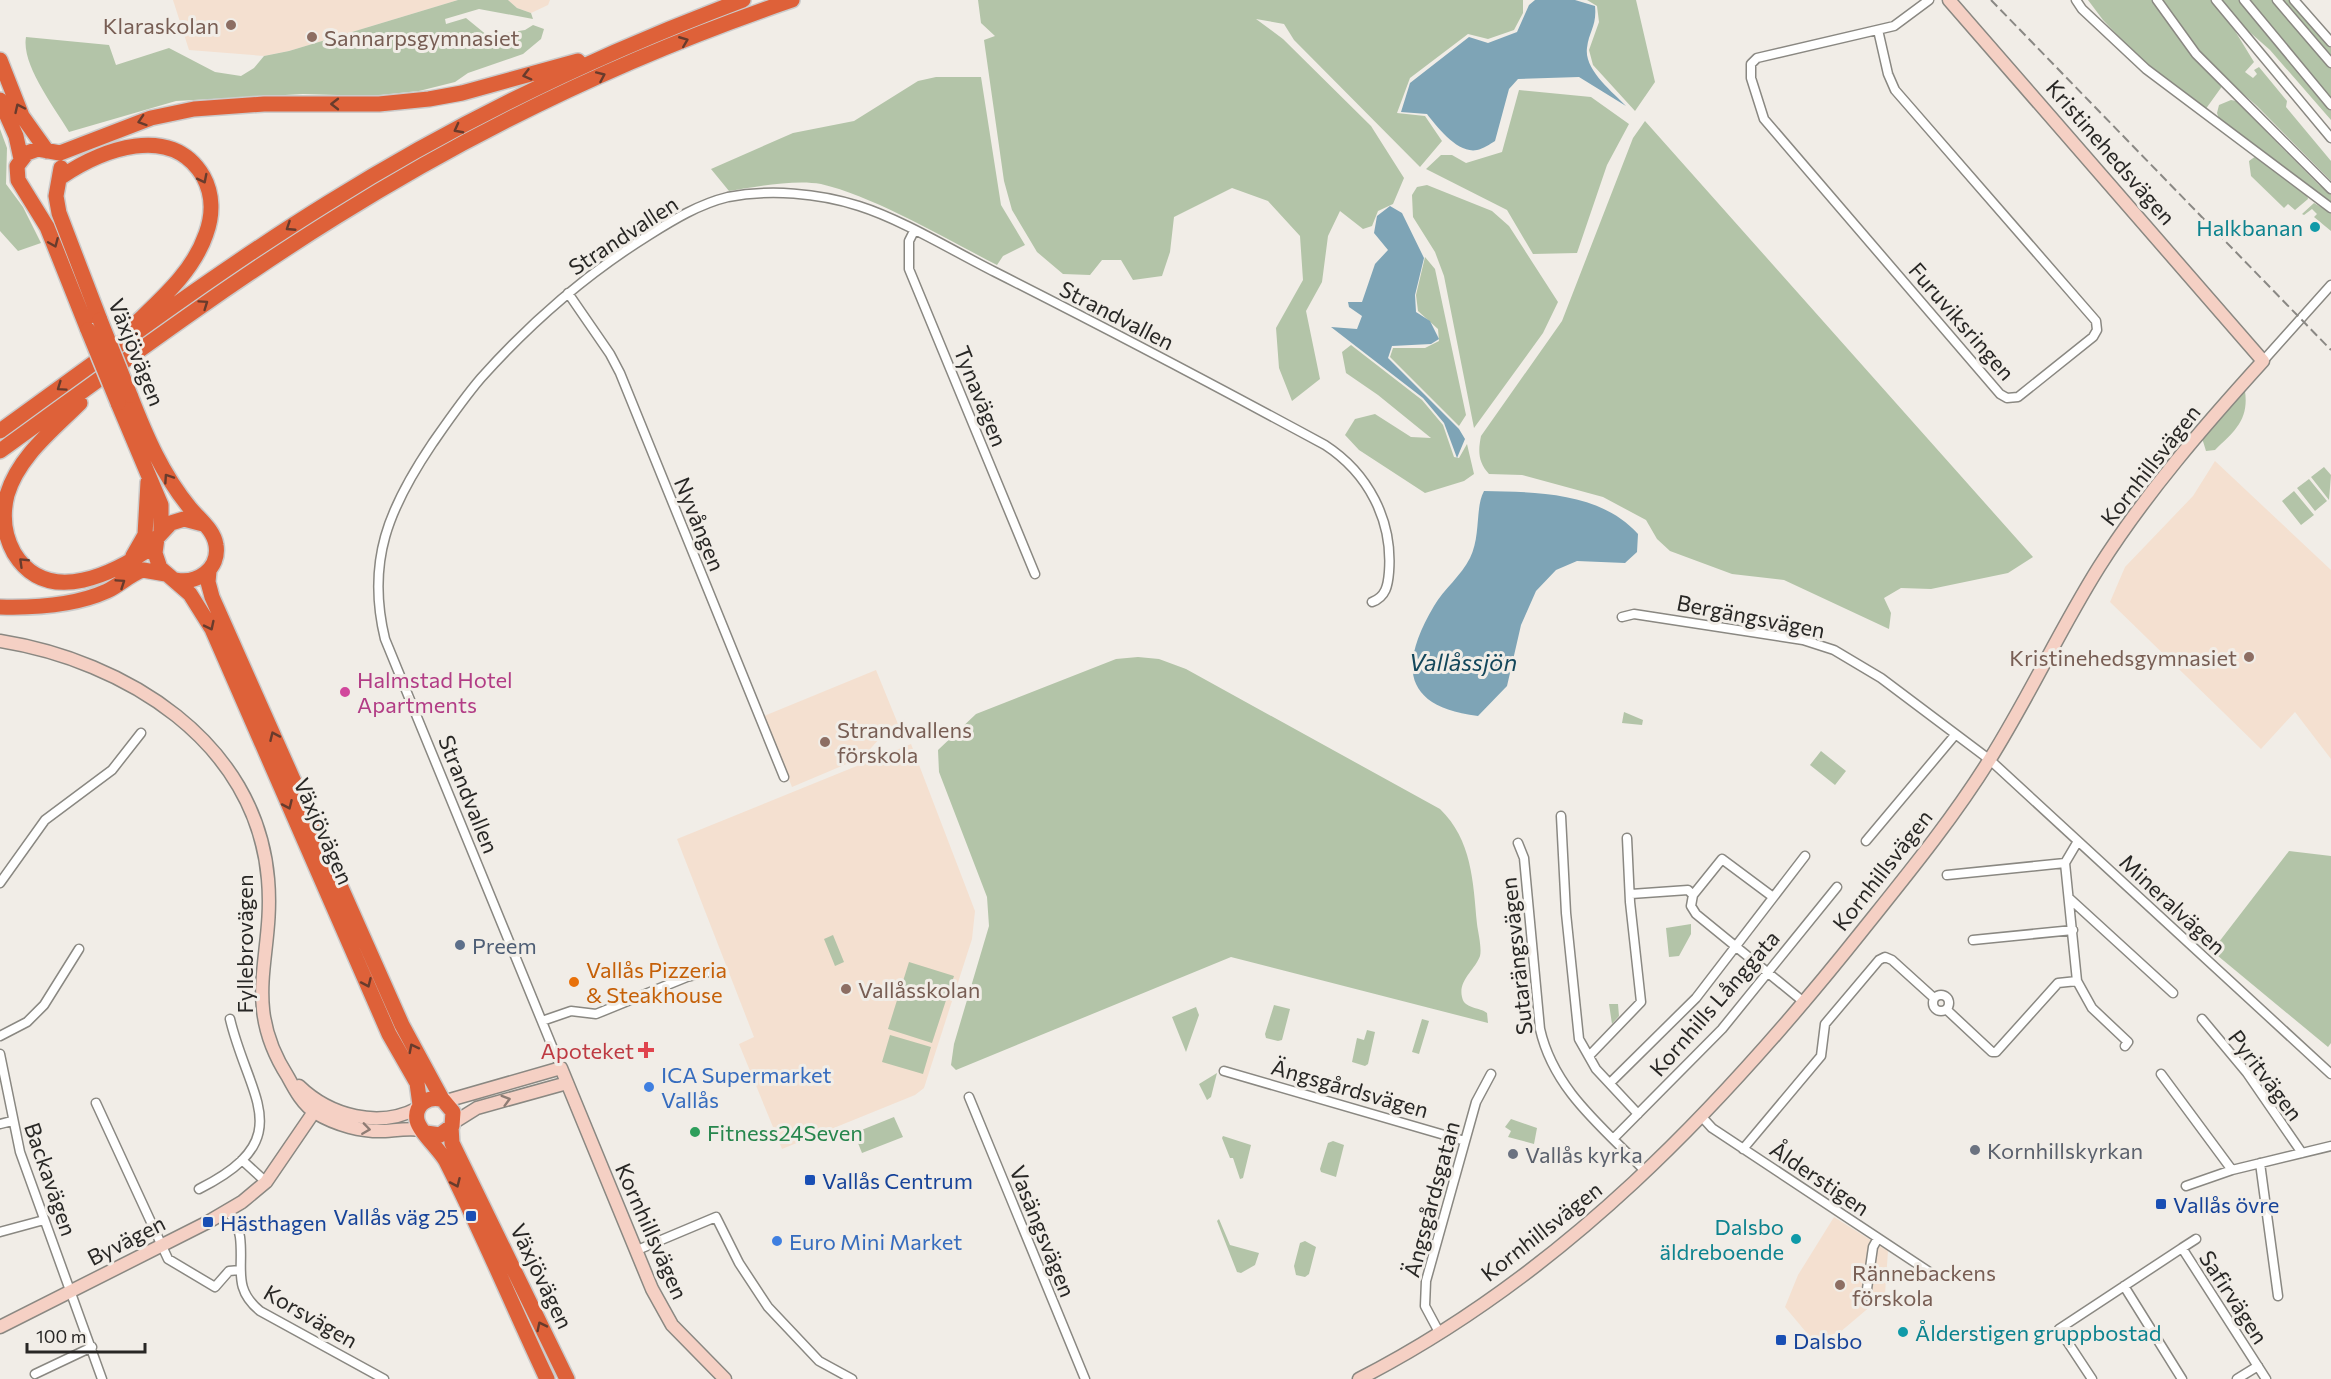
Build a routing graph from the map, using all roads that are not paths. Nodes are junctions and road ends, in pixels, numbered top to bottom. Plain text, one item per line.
1 (744, 0) edge
2 (792, 0) edge
3 (1929, 0) edge
4 (1949, 0) edge
5 (2076, 0) edge
6 (2157, 0) edge
7 (2216, 0) edge
8 (2244, 0) edge
9 (2277, 0) edge
10 (2294, 0) edge
11 (1878, 30) junction
12 (2331, 42) edge
13 (624, 48) junction
14 (0, 60) edge
15 (2331, 63) edge
16 (0, 100) edge
17 (2331, 105) edge
18 (2331, 138) edge
19 (49, 152) junction
20 (21, 159) junction
21 (59, 181) junction
22 (2331, 189) edge
23 (27, 191) junction
24 (2331, 208) edge
25 (914, 231) junction
26 (2331, 285) edge
27 (568, 293) junction
28 (94, 325) junction
29 (2263, 361) junction
30 (96, 362) junction
31 (112, 370) junction
32 (124, 399) junction
33 (0, 431) edge
34 (0, 451) edge
35 (147, 476) junction
36 (203, 524) junction
37 (158, 538) junction
38 (120, 568) junction
39 (209, 571) junction
40 (1035, 574) dead end
41 (171, 577) junction
42 (1372, 602) dead end
43 (0, 607) edge
44 (1622, 617) dead end
45 (0, 640) edge
46 (141, 733) dead end
47 (1955, 735) junction
48 (1990, 760) junction
49 (784, 777) dead end
50 (1561, 816) dead end
51 (1627, 838) dead end
52 (2078, 841) junction
53 (1866, 842) dead end
54 (1518, 843) dead end
55 (1805, 856) dead end
56 (2065, 863) junction
57 (1947, 875) dead end
58 (0, 883) edge
59 (1837, 887) dead end
60 (1690, 893) junction
61 (1631, 894) junction
62 (1773, 897) junction
63 (2069, 898) junction
64 (2073, 930) junction
65 (1972, 940) dead end
66 (1736, 947) junction
67 (79, 949) dead end
68 (709, 972) dead end
69 (1767, 973) junction
70 (2077, 981) junction
71 (2173, 993) dead end
72 (1805, 1003) junction
73 (230, 1019) dead end
74 (2202, 1019) dead end
75 (542, 1021) junction
76 (0, 1036) edge
77 (2125, 1046) dead end
78 (0, 1054) edge
79 (1589, 1056) junction
80 (561, 1068) junction
81 (1224, 1071) dead end
82 (1491, 1074) dead end
83 (2161, 1074) dead end
84 (2331, 1074) edge
85 (567, 1083) junction
86 (1610, 1083) junction
87 (969, 1097) dead end
88 (444, 1100) junction
89 (96, 1103) dead end
90 (317, 1107) junction
91 (419, 1107) junction
92 (1638, 1114) junction
93 (1702, 1117) junction
94 (12, 1121) junction
95 (0, 1124) edge
96 (452, 1125) junction
97 (424, 1132) junction
98 (1614, 1138) junction
99 (1465, 1141) junction
100 (2331, 1146) edge
101 (1743, 1149) junction
102 (2302, 1154) junction
103 (242, 1160) junction
104 (2260, 1163) junction
105 (2232, 1170) junction
106 (1646, 1172) junction
107 (266, 1182) junction
108 (2186, 1186) dead end
109 (199, 1189) dead end
110 (229, 1211) junction
111 (44, 1220) junction
112 (0, 1232) edge
113 (1878, 1238) junction
114 (2196, 1239) dead end
115 (162, 1246) junction
116 (2182, 1248) junction
117 (635, 1251) junction
118 (240, 1270) junction
119 (1934, 1275) dead end
120 (2124, 1286) junction
121 (71, 1291) junction
122 (1866, 1296) dead end
123 (2278, 1296) dead end
124 (0, 1327) edge
125 (1440, 1334) junction
126 (92, 1347) junction
127 (2258, 1366) junction
128 (35, 1374) dead end
129 (102, 1379) edge
130 (384, 1379) edge
131 (547, 1379) edge
132 (567, 1379) edge
133 (725, 1379) edge
134 (852, 1379) edge
135 (1085, 1379) edge
136 (1359, 1379) edge
137 (2092, 1379) edge
138 (2182, 1379) edge
139 (2238, 1379) edge
140 (2266, 1379) edge

1 - 13 highway
31 -> 2 highway
3 - 11 street, Furuviksringen
4 - 29 street, Kristinehedsvägen
5 - 24 street
6 - 22 street
7 - 18 street
8 - 17 street
9 - 15 street
10 - 12 street
11 - 11 street, Furuviksringen
13 -> 19 highway
13 -> 30 highway
19 -> 14 highway, Växjövägen
16 - 20 highway, Växjövägen
19 - 20 highway
19 - 21 highway, Växjövägen
20 - 23 highway, Växjövägen
21 - 23 highway
21 - 28 highway, Växjövägen
21 -> 30 highway
23 -> 28 highway, Växjövägen
25 - 27 street, Strandvallen
25 - 40 street, Tynavägen
25 - 42 street, Strandvallen
26 - 29 street, Kornhillsvägen
27 - 49 street, Nyvången
27 - 75 street, Strandvallen
28 - 32 highway, Växjövägen, bridge
29 - 48 street, Kornhillsvägen
30 -> 33 highway
31 - 34 highway
38 -> 31 highway
32 - 35 highway, Växjövägen
36 -> 32 highway, Växjövägen
35 - 37 highway, Växjövägen
35 - 38 highway
36 - 37 highway
36 - 39 highway, Växjövägen
37 - 38 highway
37 - 41 highway, Växjövägen
39 - 41 highway
88 -> 39 highway, Växjövägen
43 -> 41 highway
41 -> 91 highway, Växjövägen
44 - 47 street, Bergängsvägen
45 - 90 street, Fyllebrovägen
46 - 58 street
47 - 48 street, Bergängsvägen
47 - 53 street
48 - 52 street, Mineralvägen
48 - 72 street, Kornhillsvägen
50 - 79 street
51 - 61 street
52 - 56 street
52 - 84 street, Mineralvägen
54 - 98 street, Sutarängsvägen
55 - 62 street
56 - 57 street
56 - 63 street
59 - 69 street, Kornhills Långgata
60 - 61 street
60 - 62 street
60 - 66 street
61 - 79 street
62 - 66 street
63 - 64 street
63 - 71 street
64 - 65 street
64 - 70 street
66 - 69 street
66 - 86 street
67 - 76 street
68 - 75 street
69 - 72 street
69 - 92 street, Kornhills Långgata
70 - 77 street
70 - 101 street, Ålderstigen
72 - 93 street, Kornhillsvägen
73 - 103 street
74 - 102 street, Pyritvägen
75 - 80 street, Strandvallen
78 - 94 street, Backavägen
79 - 86 street
80 - 85 street, Kornhillsvägen
80 - 88 street
81 - 99 street, Ängsgårdsvägen
82 - 99 street, Ängsgårdsgatan
83 - 105 street
96 -> 85 street
85 - 117 street, Kornhillsvägen
86 - 92 street
87 - 135 street, Vasängsvägen
88 - 91 highway
88 - 96 highway, Växjövägen
89 - 115 street, Korsvägen
90 - 91 street, Fyllebrovägen
90 -> 97 street, Fyllebrovägen
90 - 107 street, Byvägen
91 - 97 highway, Växjövägen
92 - 98 street, Kornhills Långgata
93 - 101 street, Ålderstigen
93 - 106 street, Kornhillsvägen
94 - 95 street
94 - 111 street, Backavägen
96 - 97 highway
132 -> 96 highway, Växjövägen
97 -> 131 highway, Växjövägen
98 - 106 street, Sutarängsvägen
99 - 125 street, Ängsgårdsgatan
100 - 102 street
101 - 113 street, Ålderstigen
102 - 104 street
103 - 107 street
103 - 109 street
104 - 105 street
104 - 123 street
105 - 108 street
106 - 125 street, Kornhillsvägen
107 - 110 street, Byvägen
110 - 115 street, Byvägen
110 - 118 street, Korsvägen
111 - 112 street
111 - 121 street, Backavägen
113 - 119 street, Ålderstigen
113 - 122 street, Ålderstigen
114 - 116 street, Safirvägen
115 - 118 street, Korsvägen
115 - 121 street, Byvägen
116 - 120 street
116 - 127 street, Safirvägen
117 - 133 street, Kornhillsvägen
117 - 134 street
118 - 130 street, Korsvägen
120 - 137 street
120 - 138 street
121 - 124 street, Byvägen
121 - 126 street, Backavägen
125 - 136 street, Kornhillsvägen
126 - 128 street
126 - 129 street, Backavägen
127 - 139 street
127 - 140 street, Safirvägen

